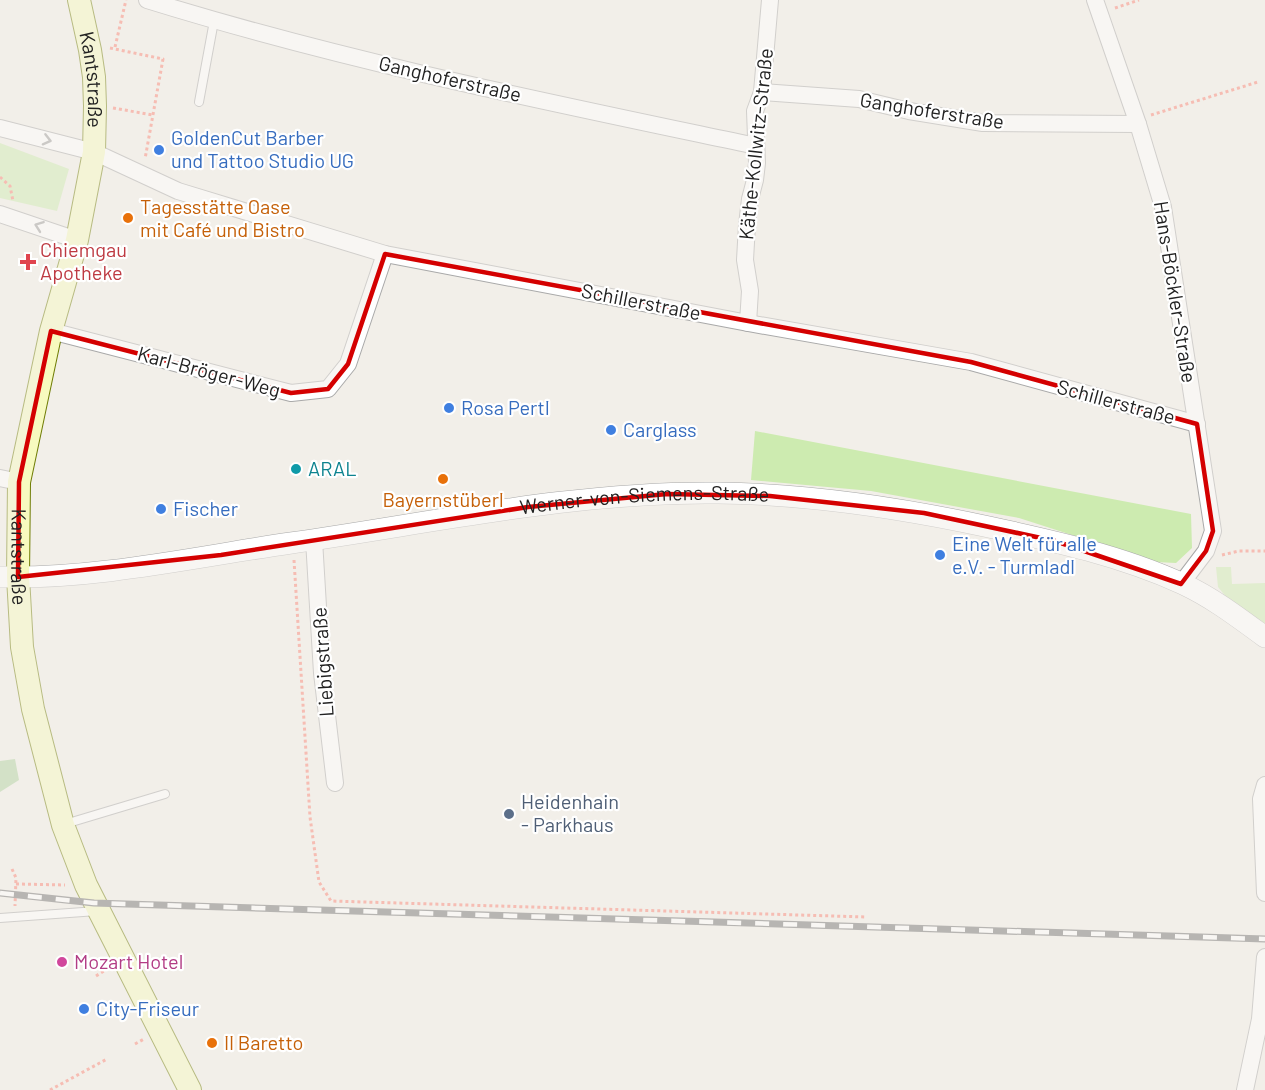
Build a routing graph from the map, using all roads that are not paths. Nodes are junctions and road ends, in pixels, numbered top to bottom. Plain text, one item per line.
1 (79, 0) edge
2 (147, 0) edge
3 (770, 0) edge
4 (1097, 7) edge
5 (214, 21) junction
6 (762, 92) junction
7 (199, 102) dead end
8 (1137, 122) junction
9 (0, 128) edge
10 (756, 146) junction
11 (94, 152) junction
12 (8, 216) edge
13 (77, 240) junction
14 (385, 254) junction
15 (748, 323) junction
16 (51, 331) junction
17 (1197, 424) junction
18 (10, 480) edge
19 (314, 540) junction
20 (9, 577) edge
21 (1181, 584) junction
22 (1265, 637) edge
23 (334, 783) dead end
24 (1265, 785) edge
25 (165, 794) dead end
26 (63, 825) junction
27 (1265, 893) edge
28 (97, 910) junction
29 (0, 918) edge
30 (1265, 957) edge
31 (190, 1090) edge
32 (1245, 1090) edge

1 - 11 main road, Kantstraße
2 - 5 street, Ganghoferstraße
3 - 6 street, Käthe-Kollwitz-Straße
4 - 8 street, Hans-Böckler-Straße
5 - 7 lane
5 - 10 street, Ganghoferstraße
6 - 8 street, Ganghoferstraße
6 - 10 street, Käthe-Kollwitz-Straße
8 - 17 street, Hans-Böckler-Straße
9 -> 11 street, Schillerstraße
10 - 15 street, Käthe-Kollwitz-Straße
11 - 13 main road, Kantstraße
11 - 14 street, Schillerstraße
13 -> 12 street
13 - 16 main road, Kantstraße
14 - 15 street, Schillerstraße
14 - 16 street, Karl-Bröger-Weg
15 - 17 street, Schillerstraße
16 - 18 main road, Kantstraße
17 - 21 street, Hans-Böckler-Straße
18 - 20 main road, Kantstraße
19 - 20 street, Werner-von-Siemens-Straße
19 - 21 street, Werner-von-Siemens-Straße
19 - 23 street, Liebigstraße
20 - 26 main road, Kantstraße
21 - 22 street, Werner-von-Siemens-Straße
24 - 27 street
25 - 26 lane
26 - 28 main road, Kantstraße
28 - 29 lane
28 - 31 main road, Kantstraße
30 - 32 street

